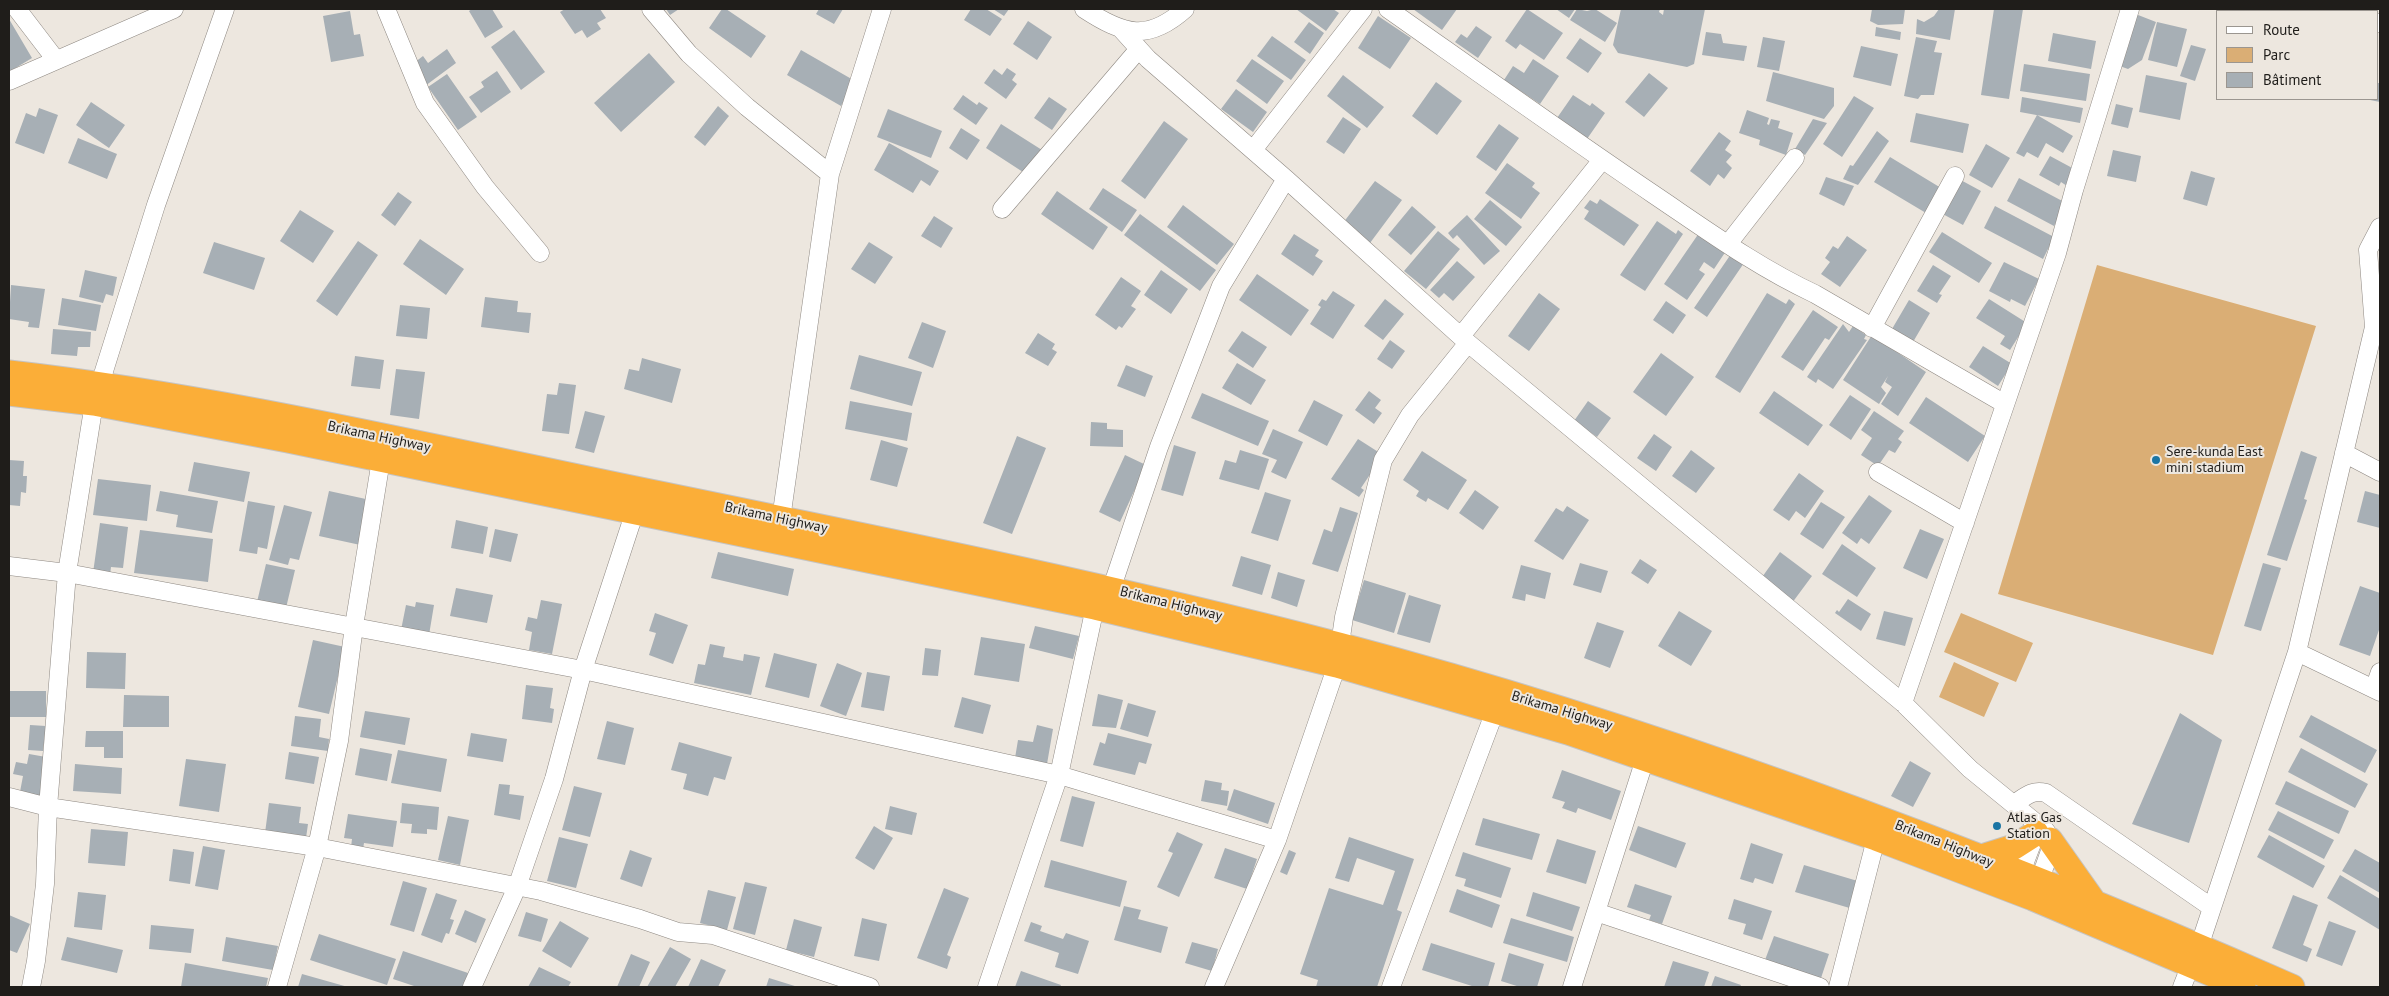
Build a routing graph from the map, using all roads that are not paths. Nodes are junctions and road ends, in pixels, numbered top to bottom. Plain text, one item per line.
1 (17, 9) edge
2 (174, 9) edge
3 (226, 9) edge
4 (386, 9) edge
5 (650, 9) edge
6 (882, 9) edge
7 (1084, 9) edge
8 (1185, 9) edge
9 (1364, 9) edge
10 (1388, 9) edge
11 (2130, 9) edge
12 (1120, 29) junction
13 (1138, 50) junction
14 (56, 60) junction
15 (9, 81) edge
16 (1253, 150) junction
17 (1795, 158) dead end
18 (1602, 160) junction
19 (830, 174) junction
20 (1955, 176) dead end
21 (1286, 179) junction
22 (1002, 209) dead end
23 (2380, 227) edge
24 (1728, 244) junction
25 (540, 253) dead end
26 (1872, 328) junction
27 (2377, 329) edge
28 (1465, 340) junction
29 (9, 373) edge
30 (9, 393) edge
31 (96, 393) junction
32 (2005, 404) junction
33 (2344, 453) junction
34 (381, 460) junction
35 (1878, 472) dead end
36 (2380, 472) edge
37 (635, 511) junction
38 (781, 519) junction
39 (1965, 523) junction
40 (9, 566) edge
41 (67, 573) junction
42 (1103, 598) junction
43 (354, 626) junction
44 (2297, 652) junction
45 (1339, 656) junction
46 (582, 670) junction
47 (2380, 672) edge
48 (2377, 691) edge
49 (1903, 703) junction
50 (1495, 711) junction
51 (1644, 759) junction
52 (1059, 775) junction
53 (9, 797) edge
54 (2014, 804) junction
55 (48, 807) junction
56 (1878, 828) junction
57 (2041, 833) junction
58 (1277, 840) junction
59 (317, 847) junction
60 (1979, 858) junction
61 (2026, 886) junction
62 (517, 887) junction
63 (2096, 905) junction
64 (2211, 907) junction
65 (1596, 912) junction
66 (2195, 955) junction
67 (30, 987) edge
68 (277, 987) edge
69 (472, 987) edge
70 (870, 987) edge
71 (987, 987) edge
72 (1214, 987) edge
73 (1391, 987) edge
74 (1572, 987) edge
75 (1820, 987) edge
76 (1838, 987) edge
77 (2182, 987) edge
78 (2243, 987) edge
79 (2292, 987) edge

1 - 14 street
2 - 14 street
3 - 31 street
4 - 25 street
5 - 19 street
6 - 19 street
7 - 12 street
8 - 12 street
9 - 16 street
10 - 18 street
11 - 32 street
12 - 13 street
13 - 16 street
13 - 22 street
14 - 15 street
16 - 21 street
17 - 24 street
18 - 24 street
18 - 28 street
19 - 38 street
20 - 26 street
21 - 28 street
21 - 42 street
23 - 27 street
24 - 26 street
26 - 32 street
27 - 33 street
28 - 45 street
28 - 49 street
29 - 31 highway, Brikama Highway
30 - 31 highway, Brikama Highway
31 - 34 highway, Brikama Highway
31 - 38 highway, Brikama Highway
31 - 41 street
32 - 39 street
33 - 36 street
33 - 44 street
34 - 37 highway, Brikama Highway
34 - 43 street
35 - 39 street
37 - 42 highway, Brikama Highway
37 - 46 street
38 - 42 highway, Brikama Highway
39 - 49 street
40 - 41 street
41 - 43 street
41 - 55 street
42 - 45 highway, Brikama Highway
42 - 52 street
43 - 46 street
43 - 59 street
44 - 48 street
44 - 64 street
45 - 50 highway, Brikama Highway
45 - 56 highway, Brikama Highway
45 - 58 street
46 - 52 street
46 - 62 street
47 - 48 street
49 - 54 street
50 - 51 highway, Brikama Highway
50 - 73 street
51 - 56 highway, Brikama Highway
51 - 65 street
52 - 58 street
52 - 71 street
53 - 55 street
54 - 57 street
54 - 64 street
55 - 59 street
55 - 67 street
56 - 60 highway, Brikama Highway
56 - 61 highway, Brikama Highway
56 - 76 street
57 - 60 highway
57 - 61 street
57 - 63 highway
58 - 72 street
59 - 62 street
59 - 68 street
60 - 61 highway, Brikama Highway
61 - 63 highway, Brikama Highway
61 - 66 highway, Brikama Highway
62 - 69 street
62 - 70 street
63 - 66 highway, Brikama Highway
64 - 66 street
65 - 74 street
65 - 75 street
66 - 77 street
66 - 78 highway, Brikama Highway
66 - 79 highway, Brikama Highway

